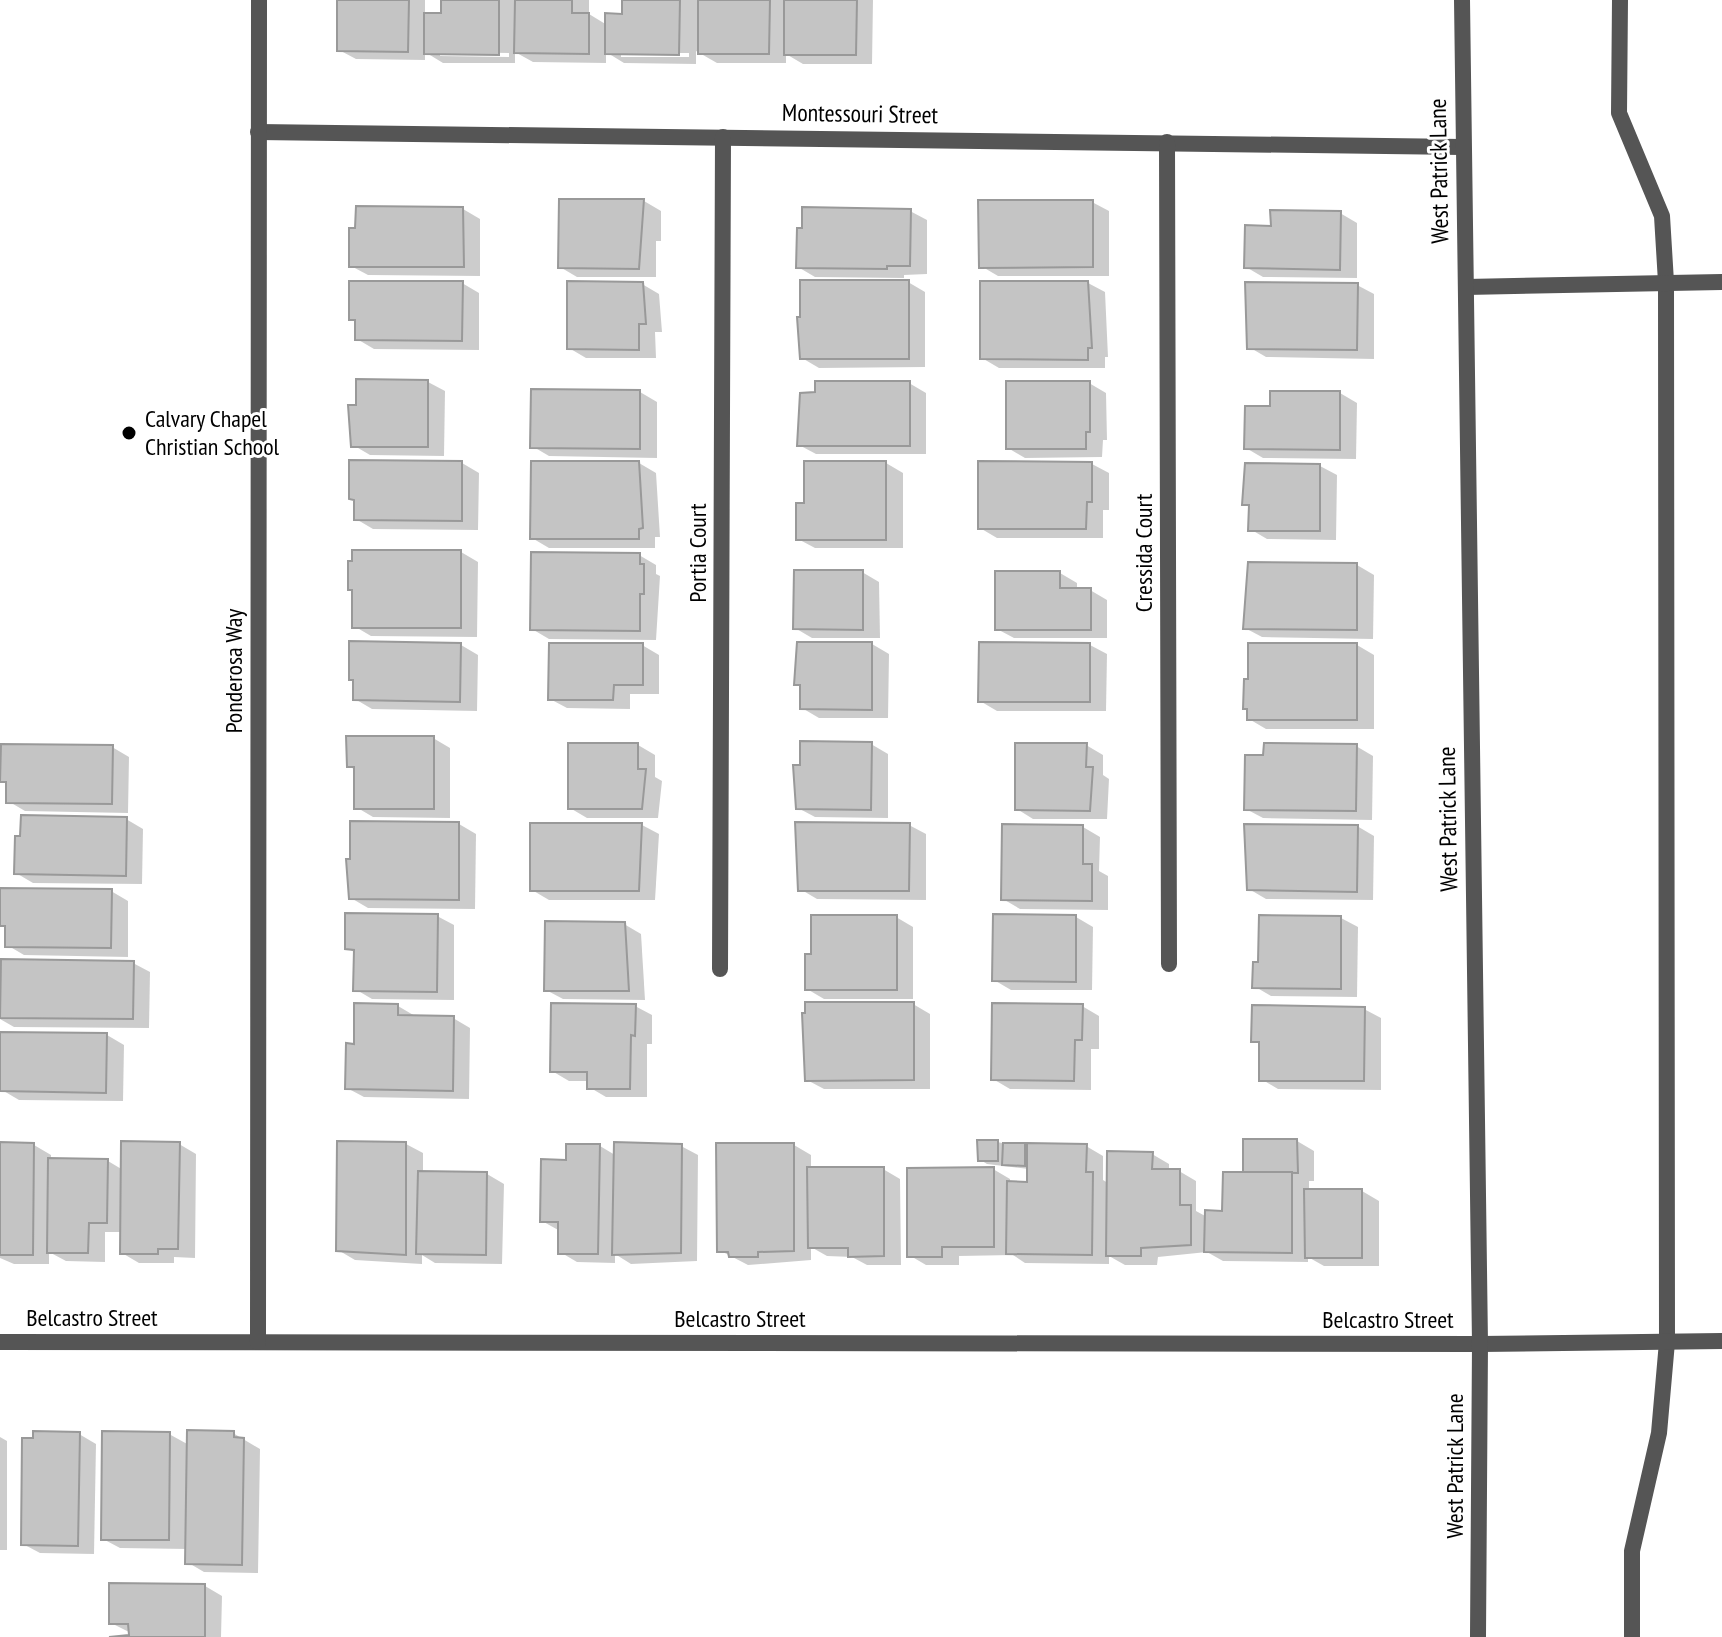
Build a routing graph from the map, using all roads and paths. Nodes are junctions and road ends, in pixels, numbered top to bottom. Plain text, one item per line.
1 (259, 0) edge
2 (1462, 0) edge
3 (1620, 0) edge
4 (258, 132) junction
5 (723, 137) junction
6 (1167, 142) junction
7 (1462, 147) junction
8 (1666, 282) junction
9 (1722, 282) edge
10 (1466, 287) junction
11 (1169, 964) dead end
12 (720, 969) dead end
13 (1722, 1341) edge
14 (0, 1342) edge
15 (258, 1342) junction
16 (1667, 1342) junction
17 (1480, 1344) junction
18 (1478, 1637) edge
19 (1632, 1637) edge

1 - 4 street, Ponderosa Way
2 - 7 street, West Patrick Lane
3 - 8 street
4 - 5 street, Montessouri Street
4 - 15 street, Ponderosa Way
5 - 6 street, Montessouri Street
5 - 12 street, Portia Court
6 - 7 street, Montessouri Street
6 - 11 street, Cressida Court
7 - 10 street, West Patrick Lane
8 - 9 street
8 - 10 street
8 - 16 street
10 - 17 street, West Patrick Lane
13 - 16 street, Belcastro Street
14 - 15 street, Belcastro Street
15 - 17 street, Belcastro Street
16 - 17 street, Belcastro Street
16 - 19 street
17 - 18 street, West Patrick Lane

